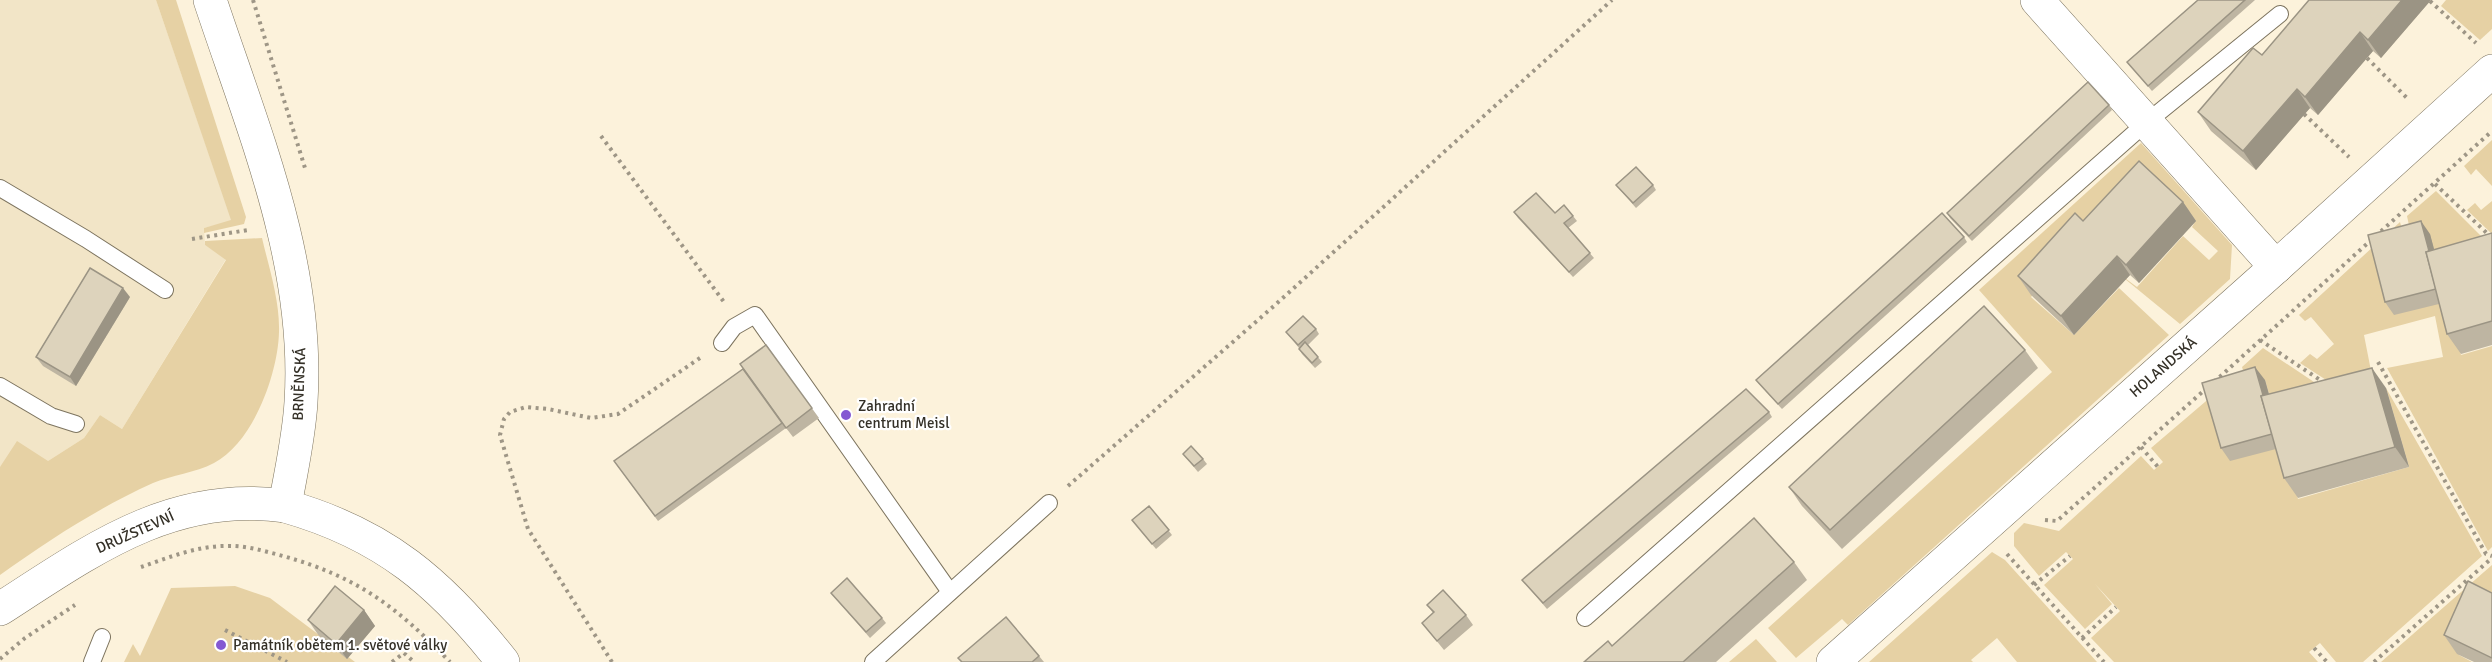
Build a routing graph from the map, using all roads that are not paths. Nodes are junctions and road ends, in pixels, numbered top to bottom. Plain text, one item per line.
1 (210, 0) edge
2 (2037, 0) edge
3 (2280, 14) dead end
4 (2486, 59) edge
5 (2147, 122) junction
6 (0, 189) edge
7 (2276, 267) junction
8 (165, 290) dead end
9 (722, 343) road end
10 (0, 386) edge
11 (76, 424) dead end
12 (1049, 503) road end
13 (285, 506) junction
14 (950, 592) junction
15 (0, 609) edge
16 (1585, 618) dead end
17 (102, 637) dead end
18 (92, 662) edge
19 (503, 662) edge
20 (873, 662) edge
21 (1833, 662) edge

1 - 13 street, BRNĚNSKÁ
2 - 5 street
3 - 5 lane
4 - 7 street, HOLANDSKÁ
5 - 7 street
5 - 16 lane
6 - 8 lane
7 - 21 street, HOLANDSKÁ
9 - 14 lane
10 - 11 lane
12 - 14 lane
13 - 15 street, DRUŽSTEVNÍ
13 - 19 street
14 - 20 lane
17 - 18 lane

